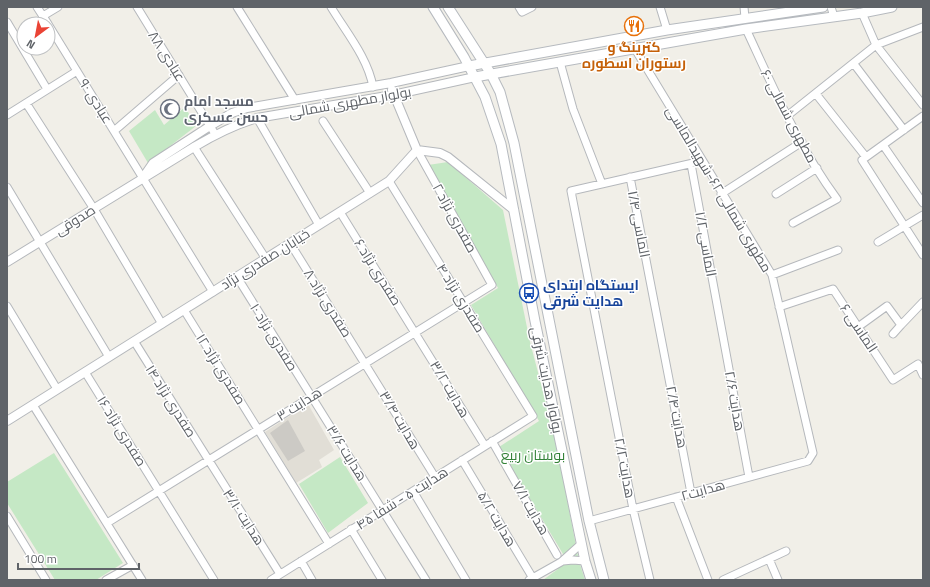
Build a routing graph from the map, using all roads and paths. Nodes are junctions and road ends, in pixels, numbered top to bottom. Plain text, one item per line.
1 (37, 7) edge
2 (58, 7) edge
3 (137, 7) edge
4 (237, 7) edge
5 (331, 7) edge
6 (433, 7) edge
7 (448, 7) edge
8 (519, 7) edge
9 (532, 7) edge
10 (660, 7) edge
11 (744, 7) edge
12 (823, 7) edge
13 (831, 7) edge
14 (892, 7) edge
15 (862, 13) junction
16 (43, 16) joint
17 (834, 17) junction
18 (745, 18) junction
19 (7, 22) edge
20 (923, 27) edge
21 (746, 29) junction
22 (667, 30) junction
23 (56, 37) edge
24 (876, 45) junction
25 (635, 49) junction
26 (484, 62) junction
27 (560, 62) junction
28 (854, 64) junction
29 (469, 66) junction
30 (77, 71) junction
31 (491, 74) junction
32 (179, 75) junction
33 (475, 77) junction
34 (391, 83) junction
35 (372, 86) junction
36 (47, 90) junction
37 (816, 94) junction
38 (393, 95) junction
39 (295, 100) junction
40 (26, 103) junction
41 (923, 105) edge
42 (7, 115) edge
43 (787, 116) junction
44 (923, 116) edge
45 (257, 118) junction
46 (323, 121) dead end
47 (210, 126) junction
48 (114, 130) junction
49 (904, 130) junction
50 (215, 134) junction
51 (802, 142) junction
52 (883, 145) junction
53 (194, 147) junction
54 (418, 150) junction
55 (864, 159) junction
56 (702, 162) junction
57 (691, 164) junction
58 (817, 168) junction
59 (630, 177) junction
60 (143, 178) junction
61 (389, 181) junction
62 (602, 184) junction
63 (7, 187) edge
64 (370, 193) junction
65 (721, 194) junction
66 (776, 194) dead end
67 (923, 202) edge
68 (94, 209) junction
69 (514, 210) junction
70 (340, 212) junction
71 (923, 215) edge
72 (793, 223) dead end
73 (319, 225) junction
74 (904, 226) junction
75 (40, 242) junction
76 (878, 242) dead end
77 (290, 243) junction
78 (838, 250) dead end
79 (923, 255) edge
80 (266, 259) junction
81 (7, 262) edge
82 (772, 275) junction
83 (237, 277) junction
84 (492, 285) joint
85 (213, 292) junction
86 (464, 302) junction
87 (923, 302) edge
88 (7, 306) edge
89 (780, 307) junction
90 (184, 310) junction
91 (162, 324) junction
92 (721, 325) joint
93 (901, 325) junction
94 (858, 327) junction
95 (415, 333) junction
96 (893, 334) dead end
97 (134, 341) junction
98 (662, 341) joint
99 (109, 357) junction
100 (365, 363) junction
101 (86, 372) junction
102 (923, 375) edge
103 (57, 389) junction
104 (312, 396) junction
105 (33, 405) junction
106 (533, 416) joint
107 (7, 421) edge
108 (258, 429) junction
109 (492, 441) junction
110 (484, 446) junction
111 (813, 454) joint
112 (462, 460) junction
113 (208, 461) junction
114 (435, 477) junction
115 (749, 477) junction
116 (159, 491) junction
117 (413, 491) junction
118 (691, 493) junction
119 (676, 497) junction
120 (634, 509) junction
121 (383, 510) junction
122 (7, 516) edge
123 (589, 522) junction
124 (107, 523) junction
125 (352, 529) junction
126 (329, 544) junction
127 (581, 544) junction
128 (786, 551) dead end
129 (557, 555) dead end
130 (769, 559) junction
131 (301, 561) junction
132 (585, 561) junction
133 (561, 562) junction
134 (133, 565) junction
135 (280, 574) junction
136 (532, 579) edge
137 (46, 580) edge
138 (106, 580) edge
139 (142, 580) edge
140 (214, 580) edge
141 (271, 580) edge
142 (312, 580) edge
143 (382, 580) edge
144 (426, 580) edge
145 (466, 580) edge
146 (591, 580) edge
147 (604, 580) edge
148 (650, 580) edge
149 (708, 580) edge
150 (724, 580) edge
151 (778, 580) edge

1 - 16 street, عبادی ۹۰
2 - 16 street
3 - 32 street, عبادی ۸۸
4 - 39 street
5 - 35 street
6 - 29 main road, بولوار هدایت شرقی
7 - 26 main road, بولوار هدایت شرقی
8 - 9 street
10 - 22 street
11 - 18 street
12 - 18 main road, بولوار مطهری شمالی
13 - 17 street
14 - 15 main road, بولوار مطهری شمالی
15 - 17 main road, بولوار مطهری شمالی
15 - 24 street
17 - 21 main road, بولوار مطهری شمالی
18 - 22 main road, بولوار مطهری شمالی
19 - 36 street
20 - 24 street
21 - 25 main road, بولوار مطهری شمالی
21 - 43 street, مطهری شمالی ۶۰
22 - 26 main road, بولوار مطهری شمالی
23 - 30 street, عبادی ۹۰
24 - 28 street
24 - 41 street
25 - 27 main road, بولوار مطهری شمالی
25 - 56 street, مطهری شمالی ۶۲-شهیدالماسی
26 - 29 main road, بولوار مطهری شمالی
26 - 31 main road, بولوار هدایت شرقی
27 - 31 main road, بولوار مطهری شمالی
27 - 62 street
28 - 37 street
28 - 49 street
29 - 33 main road, بولوار هدایت شرقی
29 - 34 street, بولوار مطهری شمالی
30 - 36 street
30 - 48 street, عبادی ۹۰
31 - 33 main road, بولوار مطهری شمالی
31 - 123 main road, بولوار هدایت شرقی
32 - 47 street, عبادی ۸۸
32 - 48 street
33 - 38 street, بولوار مطهری شمالی
33 - 69 main road, بولوار هدایت شرقی
34 - 35 street, بولوار مطهری شمالی
34 - 38 street
35 - 39 street, بولوار مطهری شمالی
36 - 40 street
37 - 43 street
37 - 55 street
38 - 45 street, بولوار مطهری شمالی
38 - 54 street
39 - 47 street, بولوار مطهری شمالی
40 - 42 street
40 - 68 street
43 - 51 street, مطهری شمالی ۶۰
44 - 49 street
45 - 50 street, بولوار مطهری شمالی
45 - 73 street
46 - 64 street
47 - 50 street, عبادی ۸۸
47 - 60 street, بولوار مطهری شمالی
48 - 60 street, عبادی ۹۰
49 - 52 street
50 - 53 street, بولوار مطهری شمالی
51 - 58 street, مطهری شمالی ۶۰
51 - 65 street
52 - 55 street
52 - 67 street
53 - 60 street, بولوار مطهری شمالی
53 - 80 street
54 - 61 street, خیابان صفدری نژاد
54 - 69 street
54 - 84 street, صفدری نژاد ۲
55 - 74 street
56 - 57 street
56 - 65 street, مطهری شمالی ۶۲-شهیدالماسی
57 - 59 street
57 - 92 street, الماسی ۱/۲
58 - 66 street
58 - 72 street, مطهری شمالی ۶۰
59 - 62 street
59 - 98 street, الماسی ۱/۴
60 - 68 street, صدوقی
60 - 85 street, عبادی ۹۰
61 - 64 street, خیابان صفدری نژاد
61 - 86 street, صفدری نژاد ۴
62 - 120 street, هدایت ۲/۲
63 - 75 street
64 - 70 street, خیابان صفدری نژاد
65 - 82 street, مطهری شمالی ۶۲-شهیدالماسی
68 - 75 street, صدوقی
68 - 91 street
69 - 127 main road, بولوار هدایت شرقی
70 - 73 street, خیابان صفدری نژاد
70 - 95 street, صفدری نژاد ۶
71 - 74 street
73 - 77 street, خیابان صفدری نژاد
74 - 76 street
74 - 79 street
75 - 81 street, صدوقی
75 - 99 street
77 - 80 street, خیابان صفدری نژاد
77 - 100 street, صفدری نژاد ۸
78 - 82 street
80 - 83 street, خیابان صفدری نژاد
82 - 89 street, مطهری شمالی ۶۲-شهیدالماسی
83 - 85 street, خیابان صفدری نژاد
83 - 104 street, صفدری نژاد ۱۰
84 - 86 street, هدایت ۳
85 - 90 street, خیابان صفدری نژاد
86 - 95 street, هدایت ۳
86 - 106 street, صفدری نژاد ۴
87 - 93 street
88 - 103 street
89 - 94 street, الماسی ۶
89 - 111 street, مطهری شمالی ۶۲-شهیدالماسی
90 - 91 street, خیابان صفدری نژاد
90 - 108 street, صفدری نژاد ۱۲
91 - 97 street, خیابان صفدری نژاد
92 - 115 street, هدایت ۲/۶
93 - 94 street
93 - 96 street
94 - 102 street, الماسی ۶
95 - 100 street, هدایت ۳
95 - 110 street, هدایت ۳/۲
97 - 99 street, خیابان صفدری نژاد
97 - 113 street, صفدری نژاد ۱۴
98 - 118 street, هدایت ۲/۴
99 - 101 street, خیابان صفدری نژاد
100 - 104 street, هدایت ۳
100 - 114 street, هدایت ۳/۴
101 - 103 street, خیابان صفدری نژاد
101 - 116 street, صفدری نژاد ۱۶
103 - 105 street, خیابان صفدری نژاد
104 - 108 street, هدایت ۳
104 - 121 street, هدایت ۳/۶
105 - 107 street, خیابان صفدری نژاد
105 - 124 street
106 - 109 street, هدایت ۵ - شفا ۴۵
108 - 113 street, هدایت ۳
108 - 126 street, صفدری نژاد ۱۲
109 - 110 street, هدایت ۵ - شفا ۴۵
109 - 129 street, هدایت ۷/۱
110 - 112 street, هدایت ۵ - شفا ۴۵
111 - 115 street, هدایت۲
112 - 114 street, هدایت ۵ - شفا ۴۵
112 - 136 street, هدایت ۵/۲
113 - 116 street, هدایت ۳
113 - 135 street, هدایت ۳/۱۰
114 - 117 street, هدایت ۵ - شفا ۴۵
115 - 118 street, هدایت۲
116 - 124 street, هدایت ۳
116 - 140 street, صفدری نژاد ۱۶
117 - 121 street, هدایت ۵ - شفا ۴۵
117 - 145 street
118 - 119 street, هدایت۲
119 - 120 street, هدایت۲
119 - 149 street
120 - 123 street, هدایت۲
120 - 148 street, هدایت ۲/۲
121 - 125 street, هدایت ۵ - شفا ۴۵
121 - 144 street, هدایت ۳/۶
122 - 137 street
123 - 147 main road, بولوار هدایت شرقی
124 - 134 street
125 - 126 street, هدایت ۵ - شفا ۴۵
125 - 143 street
126 - 131 street, هدایت ۵ - شفا ۴۵
127 - 132 main road, بولوار هدایت شرقی
127 - 133 street
128 - 130 street
130 - 150 street
130 - 151 street
131 - 135 street, هدایت ۵ - شفا ۴۵
131 - 142 street
132 - 133 street
132 - 146 main road, بولوار هدایت شرقی
133 - 136 street
134 - 138 street
134 - 139 street
135 - 141 street, هدایت ۵ - شفا ۴۵

